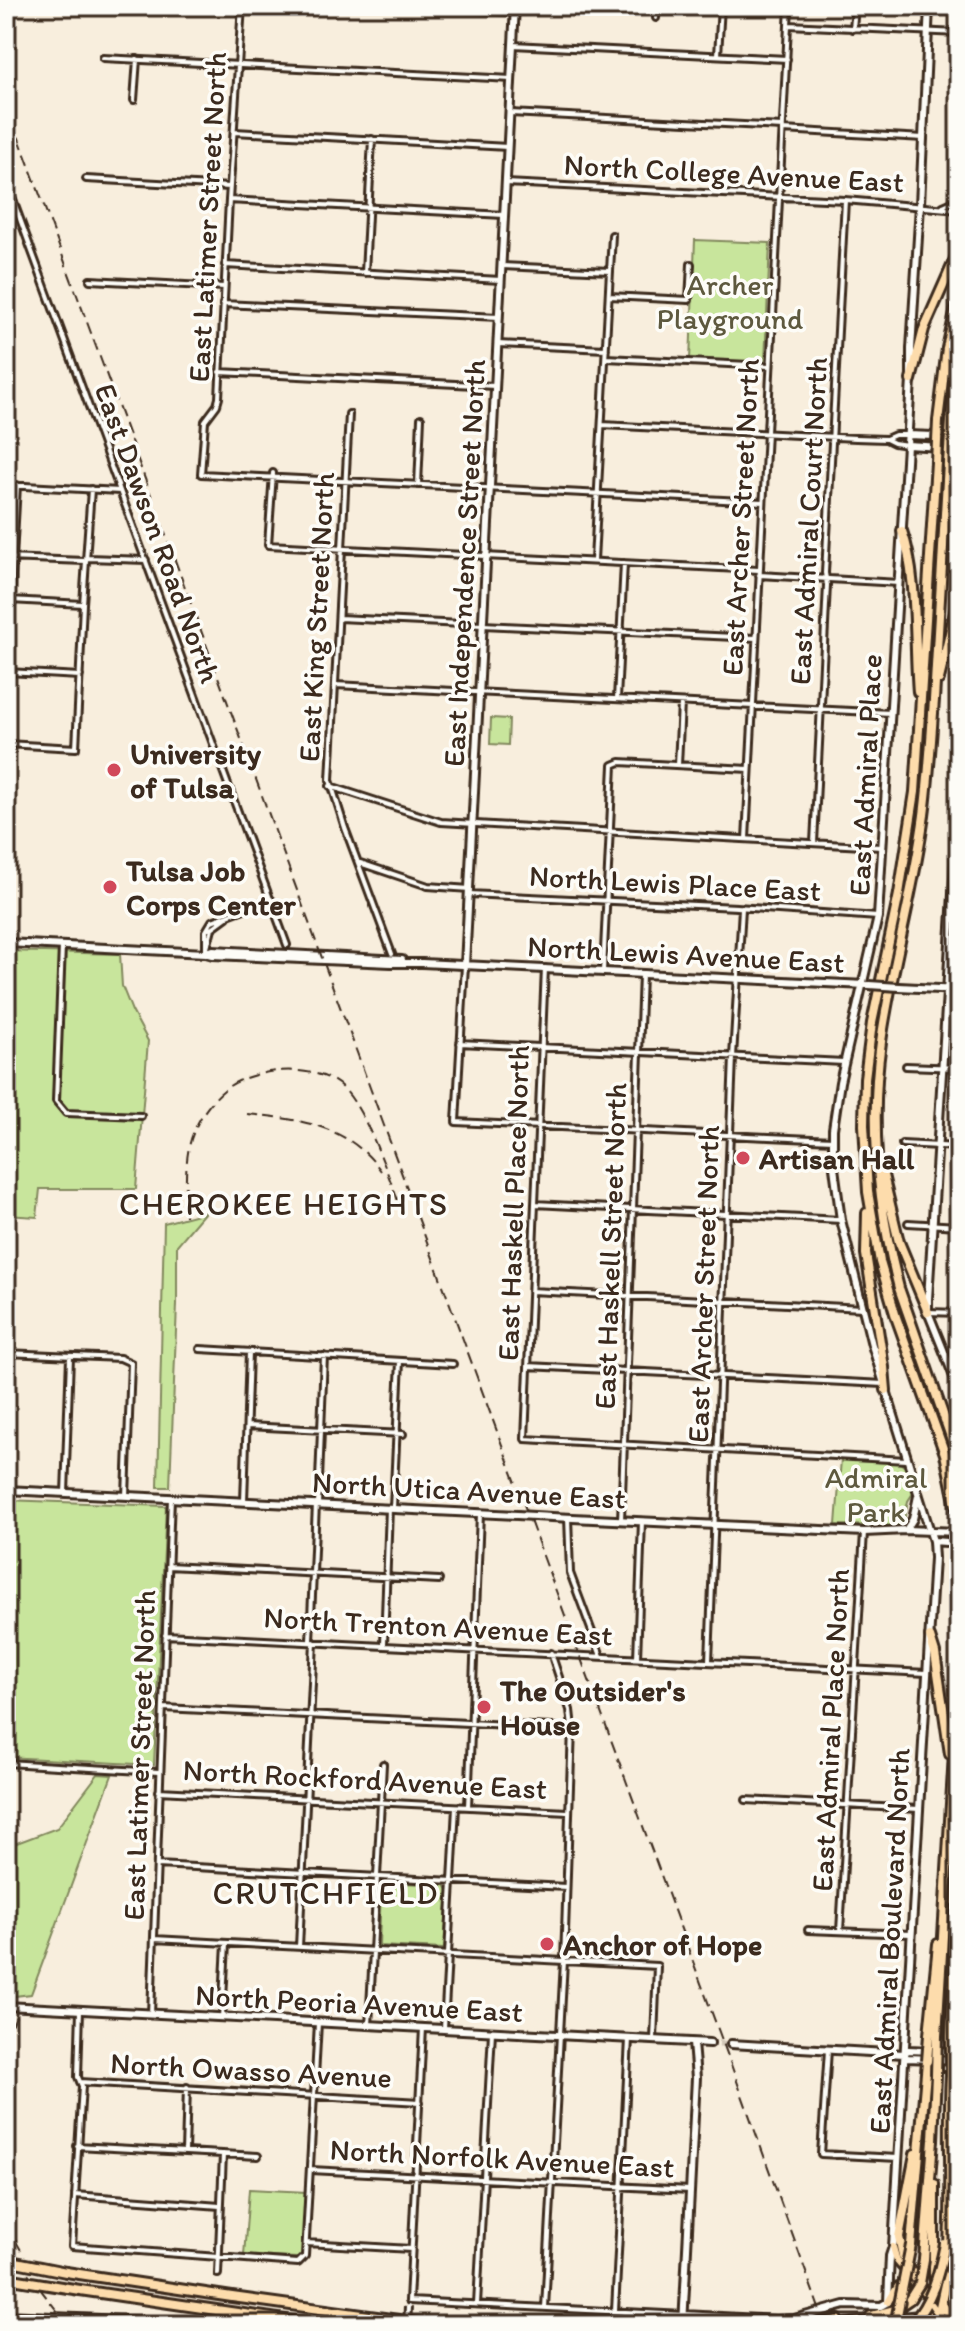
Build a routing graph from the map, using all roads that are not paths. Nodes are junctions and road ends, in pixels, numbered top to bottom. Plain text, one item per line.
1 (242, 6) edge
2 (408, 6) edge
3 (657, 6) edge
4 (721, 6) edge
5 (789, 6) edge
6 (855, 6) edge
7 (929, 6) edge
8 (515, 9) edge
9 (656, 18) dead end
10 (788, 25) junction
11 (853, 29) junction
12 (928, 32) junction
13 (959, 33) edge
14 (513, 45) junction
15 (718, 55) junction
16 (103, 58) dead end
17 (137, 59) junction
18 (787, 59) junction
19 (239, 65) junction
20 (512, 79) junction
21 (134, 100) dead end
22 (510, 113) junction
23 (783, 129) junction
24 (234, 132) junction
25 (924, 138) junction
26 (372, 139) junction
27 (508, 147) junction
28 (86, 179) dead end
29 (6, 181) edge
30 (506, 183) junction
31 (230, 187) junction
32 (779, 197) junction
33 (959, 199) edge
34 (229, 200) junction
35 (845, 200) junction
36 (920, 205) junction
37 (941, 207) junction
38 (368, 208) junction
39 (959, 210) edge
40 (504, 215) junction
41 (612, 235) dead end
42 (959, 250) edge
43 (691, 264) dead end
44 (225, 265) junction
45 (502, 266) junction
46 (610, 271) junction
47 (365, 273) junction
48 (90, 280) dead end
49 (501, 280) junction
50 (224, 287) junction
51 (609, 296) junction
52 (959, 296) edge
53 (223, 304) junction
54 (499, 317) junction
55 (497, 344) junction
56 (606, 349) junction
57 (959, 352) edge
58 (606, 358) junction
59 (770, 366) junction
60 (219, 372) junction
61 (911, 380) junction
62 (495, 386) junction
63 (349, 414) dead end
64 (421, 418) dead end
65 (602, 425) junction
66 (767, 433) junction
67 (908, 435) junction
68 (833, 437) junction
69 (959, 437) edge
70 (886, 439) junction
71 (907, 445) junction
72 (959, 448) edge
73 (273, 475) junction
74 (346, 481) junction
75 (6, 485) edge
76 (17, 485) junction
77 (418, 485) junction
78 (490, 488) junction
79 (91, 489) junction
80 (120, 491) junction
81 (598, 494) junction
82 (763, 502) junction
83 (902, 531) junction
84 (341, 549) junction
85 (487, 556) junction
86 (6, 558) edge
87 (13, 558) junction
88 (86, 559) junction
89 (146, 560) junction
90 (594, 562) junction
91 (624, 563) junction
92 (759, 572) junction
93 (826, 579) junction
94 (899, 583) junction
95 (959, 596) edge
96 (10, 600) junction
97 (83, 604) junction
98 (338, 618) junction
99 (483, 625) junction
100 (620, 632) junction
101 (756, 638) junction
102 (7, 672) edge
103 (80, 676) junction
104 (6, 685) edge
105 (335, 685) junction
106 (480, 693) junction
107 (617, 699) junction
108 (681, 702) junction
109 (933, 703) junction
110 (752, 706) junction
111 (821, 709) junction
112 (891, 713) junction
113 (920, 725) junction
114 (6, 744) edge
115 (678, 765) junction
116 (749, 769) junction
117 (330, 786) junction
118 (959, 798) edge
119 (473, 824) junction
120 (610, 831) junction
121 (746, 839) junction
122 (814, 843) junction
123 (883, 847) junction
124 (957, 853) edge
125 (358, 862) junction
126 (470, 892) junction
127 (271, 899) junction
128 (606, 901) junction
129 (742, 908) junction
130 (878, 917) junction
131 (6, 943) edge
132 (62, 945) junction
133 (287, 945) dead end
134 (206, 953) junction
135 (392, 954) dead end
136 (465, 965) junction
137 (545, 968) junction
138 (603, 971) junction
139 (642, 973) junction
140 (738, 978) junction
141 (866, 985) junction
142 (947, 990) junction
143 (959, 990) edge
144 (460, 1043) junction
145 (541, 1047) junction
146 (639, 1052) junction
147 (733, 1057) junction
148 (844, 1062) junction
149 (906, 1066) dead end
150 (942, 1067) junction
151 (959, 1068) edge
152 (141, 1116) dead end
153 (538, 1125) junction
154 (636, 1131) junction
155 (730, 1135) junction
156 (876, 1139) junction
157 (833, 1140) junction
158 (902, 1144) dead end
159 (937, 1146) junction
160 (959, 1147) edge
161 (868, 1192) junction
162 (535, 1204) junction
163 (633, 1209) junction
164 (727, 1214) junction
165 (10, 1217) dead end
166 (841, 1220) junction
167 (908, 1223) dead end
168 (932, 1225) junction
169 (959, 1226) edge
170 (531, 1291) junction
171 (629, 1296) junction
172 (724, 1301) junction
173 (863, 1308) junction
174 (928, 1312) junction
175 (959, 1313) edge
176 (6, 1319) edge
177 (200, 1349) dead end
178 (249, 1352) junction
179 (6, 1353) edge
180 (324, 1356) junction
181 (70, 1357) junction
182 (400, 1361) junction
183 (453, 1364) dead end
184 (528, 1366) junction
185 (626, 1371) junction
186 (721, 1375) junction
187 (885, 1387) junction
188 (959, 1389) edge
189 (247, 1426) junction
190 (322, 1430) junction
191 (400, 1434) junction
192 (624, 1445) junction
193 (718, 1450) junction
194 (908, 1460) junction
195 (959, 1460) edge
196 (6, 1490) edge
197 (65, 1493) junction
198 (918, 1493) junction
199 (126, 1496) junction
200 (171, 1498) junction
201 (244, 1501) junction
202 (317, 1504) junction
203 (391, 1508) junction
204 (480, 1513) junction
205 (568, 1517) junction
206 (621, 1520) junction
207 (959, 1520) edge
208 (642, 1521) junction
209 (715, 1524) junction
210 (906, 1530) junction
211 (930, 1530) junction
212 (864, 1532) junction
213 (959, 1532) edge
214 (933, 1541) junction
215 (959, 1543) edge
216 (168, 1566) junction
217 (312, 1573) junction
218 (387, 1578) junction
219 (439, 1580) dead end
220 (165, 1635) junction
221 (930, 1637) junction
222 (312, 1641) junction
223 (384, 1644) junction
224 (475, 1649) junction
225 (551, 1653) junction
226 (601, 1656) junction
227 (637, 1658) junction
228 (709, 1661) junction
229 (856, 1669) junction
230 (959, 1671) edge
231 (927, 1673) junction
232 (162, 1708) junction
233 (310, 1716) junction
234 (472, 1724) junction
235 (572, 1728) junction
236 (6, 1763) edge
237 (383, 1764) dead end
238 (953, 1768) junction
239 (159, 1772) junction
240 (159, 1791) junction
241 (307, 1799) junction
242 (746, 1800) dead end
243 (381, 1802) junction
244 (848, 1805) junction
245 (456, 1807) junction
246 (468, 1807) junction
247 (919, 1809) junction
248 (568, 1812) junction
249 (959, 1863) edge
250 (156, 1865) junction
251 (303, 1873) junction
252 (377, 1877) junction
253 (452, 1881) junction
254 (566, 1887) junction
255 (808, 1930) dead end
256 (840, 1931) junction
257 (911, 1934) junction
258 (154, 1939) junction
259 (226, 1943) junction
260 (299, 1947) junction
261 (374, 1951) junction
262 (448, 1955) junction
263 (564, 1961) junction
264 (6, 2006) edge
265 (80, 2010) junction
266 (151, 2014) junction
267 (222, 2018) junction
268 (318, 2023) junction
269 (369, 2026) junction
270 (423, 2028) junction
271 (444, 2029) junction
272 (492, 2032) junction
273 (560, 2035) junction
274 (629, 2039) junction
275 (654, 2041) junction
276 (693, 2043) junction
277 (710, 2043) tunnel mouth
278 (731, 2044) tunnel mouth
279 (828, 2050) junction
280 (959, 2052) edge
281 (904, 2054) junction
282 (959, 2060) edge
283 (931, 2075) junction
284 (951, 2076) junction
285 (80, 2082) junction
286 (187, 2087) junction
287 (314, 2094) junction
288 (420, 2102) junction
289 (922, 2126) junction
290 (933, 2140) junction
291 (77, 2146) junction
292 (185, 2152) junction
293 (223, 2154) junction
294 (258, 2156) dead end
295 (898, 2158) junction
296 (311, 2170) junction
297 (415, 2175) junction
298 (483, 2178) junction
299 (959, 2181) edge
300 (552, 2182) junction
301 (621, 2186) junction
302 (690, 2190) junction
303 (75, 2195) junction
304 (220, 2206) junction
305 (951, 2214) junction
306 (305, 2243) junction
307 (893, 2247) junction
308 (411, 2249) junction
309 (218, 2258) junction
310 (6, 2260) edge
311 (218, 2274) dead end
312 (6, 2278) edge
313 (924, 2292) junction
314 (888, 2302) junction
315 (936, 2302) junction
316 (408, 2304) junction
317 (477, 2304) junction
318 (545, 2308) junction
319 (615, 2311) junction
320 (959, 2312) edge
321 (6, 2315) edge
322 (684, 2315) junction
323 (208, 2324) edge
324 (242, 2325) edge
325 (319, 2325) edge
326 (407, 2325) edge
327 (435, 2325) edge
328 (683, 2325) edge
329 (815, 2325) edge
330 (833, 2325) edge
331 (895, 2325) edge
332 (911, 2325) edge
333 (936, 2325) edge
334 (946, 2325) edge
335 (957, 2325) edge

1 - 19 street, East Latimer Street North
2 - 8 street
3 - 9 street
4 - 15 street
5 - 10 street, East Archer Street North
6 - 11 street
7 - 12 main road, East Admiral Place
8 - 14 main road, East Independence Street North
10 - 11 street
10 - 18 street, East Archer Street North
11 - 12 street
12 - 13 street
12 - 25 main road, East Admiral Place
14 - 15 street
14 - 20 main road, East Independence Street North
15 - 18 street
16 - 17 street
17 - 19 street
17 - 21 street
18 - 23 street, East Archer Street North
19 - 20 street
19 - 24 street, East Latimer Street North
20 - 22 main road, East Independence Street North
22 - 23 street
22 - 27 main road, East Independence Street North
23 - 25 street
23 - 32 street, East Archer Street North
24 - 26 street
24 - 31 street, East Latimer Street North
25 - 36 main road, East Admiral Place
26 - 27 street
26 - 38 street
27 - 30 main road, East Independence Street North
28 - 31 street
29 - 80 street, East Dawson Road North
30 - 32 street, North College Avenue East
30 - 40 main road, East Independence Street North
31 - 34 street, East Latimer Street North
32 - 35 street, North College Avenue East
32 - 59 street, East Archer Street North
33 - 37 street
34 - 38 street
34 - 44 street, East Latimer Street North
35 - 36 street, North College Avenue East
35 - 68 street, East Admiral Court North
36 - 37 street, North College Avenue East
36 - 61 main road, East Admiral Place
37 - 39 street, North College Avenue East
38 - 40 street
38 - 47 street
40 - 45 main road, East Independence Street North
41 - 46 street
42 - 61 highway
43 - 51 street
44 - 47 street
44 - 50 street, East Latimer Street North
45 - 46 street
45 - 49 main road, East Independence Street North
46 - 51 street
47 - 49 street
48 - 50 street
49 - 54 main road, East Independence Street North
50 - 53 street, East Latimer Street North
51 - 56 street
52 - 113 highway, bridge
53 - 54 street
53 - 60 street, East Latimer Street North
54 - 55 main road, East Independence Street North
55 - 56 street
55 - 62 main road, East Independence Street North
56 - 58 street
57 - 109 highway, bridge
58 - 59 street
58 - 65 street
59 - 66 street, East Archer Street North
60 - 62 street
60 - 73 street, East Latimer Street North
61 - 67 main road, East Admiral Place
62 - 78 main road, East Independence Street North
63 - 74 street, East King Street North
64 - 77 street
65 - 66 street
65 - 81 street
66 - 68 street
66 - 82 street, East Archer Street North
67 - 69 main road
67 - 70 street
67 - 71 main road, East Admiral Place
68 - 70 street
68 - 93 street, East Admiral Court North
70 - 71 street
71 - 72 main road
71 - 83 main road, East Admiral Place
73 - 74 street
73 - 84 street
74 - 77 street
74 - 84 street, East King Street North
75 - 76 street
76 - 79 street
76 - 87 street
77 - 78 street
78 - 81 street
78 - 85 main road, East Independence Street North
79 - 80 street
79 - 88 street
80 - 89 street, East Dawson Road North
81 - 82 street
81 - 90 street
82 - 92 street, East Archer Street North
83 - 94 main road, East Admiral Place
83 - 113 highway
84 - 85 street
84 - 98 street, East King Street North
85 - 90 street
85 - 99 main road, East Independence Street North
86 - 87 street
87 - 88 street
87 - 96 street
88 - 89 street
88 - 97 street
89 - 127 street, East Dawson Road North
90 - 91 street
91 - 92 street
91 - 100 street
92 - 93 street
92 - 101 street, East Archer Street North
93 - 94 street
93 - 111 street, East Admiral Court North
94 - 112 main road, East Admiral Place
95 - 109 highway
96 - 97 street
96 - 102 street
97 - 103 street
98 - 99 street
98 - 105 street, East King Street North
99 - 100 street
99 - 106 main road, East Independence Street North
100 - 101 street
100 - 107 street
101 - 110 street, East Archer Street North
102 - 103 street
102 - 104 street
103 - 114 street
105 - 106 street
105 - 117 street, East King Street North
106 - 107 street
106 - 119 main road, East Independence Street North
107 - 108 street
108 - 110 street
108 - 115 street
109 - 156 highway
110 - 111 street
110 - 116 street, East Archer Street North
111 - 112 street
111 - 122 street, East Admiral Court North
112 - 123 main road, East Admiral Place
113 - 161 highway
115 - 116 street
115 - 120 street
116 - 121 street, East Archer Street North
117 - 119 street
117 - 125 street, East King Street North
118 - 124 main road
119 - 120 street
119 - 126 main road, East Independence Street North
120 - 121 street
120 - 128 street
121 - 122 street
122 - 123 street
123 - 130 main road, East Admiral Place
124 - 142 main road
125 - 126 street, North Lewis Place East
125 - 135 street, East King Street North
126 - 128 street, North Lewis Place East
126 - 136 main road, East Independence Street North
127 - 133 street, East Dawson Road North
127 - 134 street
128 - 129 street, North Lewis Place East
128 - 138 street
129 - 130 street, North Lewis Place East
129 - 140 street, East Archer Street North
130 - 141 main road, East Admiral Place
131 - 132 main road, North Lewis Avenue East
132 - 134 main road, North Lewis Avenue East
132 - 152 street
134 - 136 main road, North Lewis Avenue East
136 - 137 main road, North Lewis Avenue East
136 - 144 street, East Independence Street North
137 - 138 main road, North Lewis Avenue East
137 - 145 street, East Haskell Place North
138 - 139 main road, North Lewis Avenue East
139 - 140 main road, North Lewis Avenue East
139 - 146 street, East Haskell Street North
140 - 141 main road, North Lewis Avenue East
140 - 147 street, East Archer Street North
141 - 142 main road, North Lewis Avenue East, bridge
141 - 148 main road, East Admiral Place
142 - 143 main road, North Lewis Avenue East
142 - 150 main road
144 - 145 street
144 - 153 street, East Independence Street North
145 - 146 street
145 - 153 street, East Haskell Place North
146 - 147 street
146 - 154 street, East Haskell Street North
147 - 148 street
147 - 155 street, East Archer Street North
148 - 157 main road, East Admiral Place
149 - 150 street
150 - 151 street
150 - 159 main road
153 - 154 street
153 - 162 street, East Haskell Place North
154 - 155 street
154 - 163 street, East Haskell Street North
155 - 157 street
155 - 164 street, East Archer Street North
156 - 174 highway
156 - 195 highway
157 - 166 main road, East Admiral Place
158 - 159 street
159 - 160 street
159 - 168 main road
161 - 187 highway
161 - 207 highway
162 - 163 street
162 - 170 street, East Haskell Place North
163 - 164 street
163 - 171 street, East Haskell Street North
164 - 166 street
164 - 172 street, East Archer Street North
165 - 176 street
166 - 173 main road, East Admiral Place
167 - 168 street
168 - 169 street
168 - 174 main road
170 - 171 street
170 - 184 street, East Haskell Place North
171 - 172 street
171 - 185 street, East Haskell Street North
172 - 173 street
172 - 186 street, East Archer Street North
173 - 187 main road, East Admiral Place
174 - 175 street
174 - 188 main road
177 - 178 street
178 - 180 street
178 - 189 street
179 - 181 street
180 - 182 street
180 - 190 street
181 - 197 street
181 - 199 street
182 - 183 street
182 - 191 street
184 - 185 street
184 - 192 street, East Haskell Place North
185 - 186 street
185 - 192 street, East Haskell Street North
186 - 187 street
186 - 193 street, East Archer Street North
187 - 194 main road, East Admiral Place
189 - 190 street
189 - 201 street
190 - 191 street
190 - 202 street
191 - 203 street
192 - 193 street
192 - 206 street, East Haskell Street North
193 - 194 street
193 - 209 street, East Archer Street North
194 - 198 main road, East Admiral Place
196 - 197 main road, North Utica Avenue East
197 - 199 main road, North Utica Avenue East
198 - 210 main road
198 - 211 main road, East Admiral Place
199 - 200 main road, North Utica Avenue East
200 - 201 main road, North Utica Avenue East
200 - 216 street, East Latimer Street North
201 - 202 main road, North Utica Avenue East
202 - 203 main road, North Utica Avenue East
202 - 217 street
203 - 204 main road, North Utica Avenue East
203 - 218 street
204 - 205 main road, North Utica Avenue East, bridge
204 - 224 street
205 - 206 main road, North Utica Avenue East
205 - 226 street
206 - 208 main road, North Utica Avenue East
208 - 209 main road, North Utica Avenue East
208 - 227 street
209 - 212 main road, North Utica Avenue East
209 - 228 street, East Archer Street North
210 - 211 main road, North Utica Avenue East
210 - 212 main road, North Utica Avenue East
211 - 213 main road, North Utica Avenue East
211 - 214 main road, East Admiral Place
212 - 229 street, East Admiral Place North
214 - 215 main road
214 - 221 main road, East Admiral Boulevard North
216 - 217 street
216 - 220 street, East Latimer Street North
217 - 218 street
217 - 222 street
218 - 219 street
218 - 223 street
220 - 222 street, North Trenton Avenue East
220 - 232 street, East Latimer Street North
221 - 231 main road, East Admiral Boulevard North
221 - 238 highway
222 - 223 street, North Trenton Avenue East
222 - 233 street
223 - 224 street, North Trenton Avenue East
224 - 225 street, North Trenton Avenue East
224 - 234 street
225 - 226 street, North Trenton Avenue East
225 - 235 street
226 - 227 street, North Trenton Avenue East
227 - 228 street, North Trenton Avenue East
228 - 229 street, North Trenton Avenue East
229 - 231 street, North Trenton Avenue East
229 - 244 street, East Admiral Place North
230 - 238 highway
231 - 247 main road, East Admiral Boulevard North
232 - 233 street
232 - 239 street, East Latimer Street North
233 - 234 street
233 - 241 street
234 - 235 street
234 - 246 street
235 - 248 street
236 - 239 street, North Rockford Avenue East
237 - 243 street
238 - 283 highway, bridge
239 - 240 street, East Latimer Street North
240 - 241 street, North Rockford Avenue East
240 - 250 street, East Latimer Street North
241 - 243 street, North Rockford Avenue East
241 - 251 street
242 - 244 street
243 - 245 street, North Rockford Avenue East
243 - 252 street
244 - 247 street
244 - 256 street, East Admiral Place North
245 - 246 street, North Rockford Avenue East
245 - 253 street
246 - 248 street, North Rockford Avenue East
247 - 257 main road, East Admiral Boulevard North
248 - 254 street
249 - 284 highway, bridge
250 - 251 street
250 - 258 street, East Latimer Street North
251 - 252 street
251 - 260 street
252 - 253 street
252 - 261 street
253 - 254 street
253 - 262 street
254 - 263 street
255 - 256 street
256 - 257 street
257 - 281 main road, East Admiral Boulevard North
258 - 259 street
258 - 266 street, East Latimer Street North
259 - 260 street
259 - 267 street
260 - 261 street
261 - 262 street
261 - 269 street
262 - 263 street
262 - 271 street
263 - 273 street
263 - 275 street
264 - 265 main road, North Peoria Avenue East
265 - 266 main road, North Peoria Avenue East
265 - 285 street
266 - 267 main road, North Peoria Avenue East
267 - 268 main road, North Peoria Avenue East
268 - 269 main road, North Peoria Avenue East
268 - 287 street
269 - 270 main road, North Peoria Avenue East
270 - 271 main road, North Peoria Avenue East
270 - 288 street
271 - 272 main road, North Peoria Avenue East
272 - 273 main road, North Peoria Avenue East
272 - 298 street
273 - 274 main road, North Peoria Avenue East
273 - 300 street
274 - 275 main road, North Peoria Avenue East
274 - 301 street
275 - 276 main road, North Peoria Avenue East
276 - 277 main road, North Peoria Avenue East
276 - 302 main road
278 - 279 main road
279 - 281 main road
279 - 295 street
280 - 281 main road
281 - 282 main road
281 - 295 main road, East Admiral Boulevard North
283 - 289 highway
283 - 290 highway
284 - 299 highway
284 - 305 highway
285 - 286 street, North Owasso Avenue
285 - 291 street
286 - 287 street, North Owasso Avenue
286 - 292 street
287 - 288 street, North Owasso Avenue
287 - 296 street
288 - 297 street
289 - 313 highway
289 - 331 highway, bridge
290 - 315 highway
290 - 329 highway, bridge
291 - 292 street
291 - 303 street
292 - 293 street
293 - 294 street
293 - 304 street
295 - 307 main road, East Admiral Boulevard North
296 - 297 street, North Norfolk Avenue East
296 - 306 street
297 - 298 street, North Norfolk Avenue East
297 - 308 street
298 - 300 street, North Norfolk Avenue East
298 - 317 street
300 - 301 street, North Norfolk Avenue East
300 - 318 street
301 - 302 street, North Norfolk Avenue East
301 - 319 street
302 - 322 main road
303 - 304 street
303 - 309 street
304 - 309 street
305 - 332 highway, bridge
305 - 333 highway, bridge
306 - 308 street
306 - 309 street
307 - 313 main road
307 - 314 main road, East Admiral Boulevard North
308 - 316 street
309 - 311 street
310 - 327 highway, bridge
312 - 325 highway, bridge
313 - 314 main road
313 - 315 main road
314 - 322 main road
315 - 334 main road, bridge
315 - 335 highway, bridge
316 - 317 street
316 - 326 street, bridge
317 - 318 street
318 - 319 street
319 - 322 street
320 - 330 highway
321 - 323 main road
322 - 328 main road
323 - 324 main road

